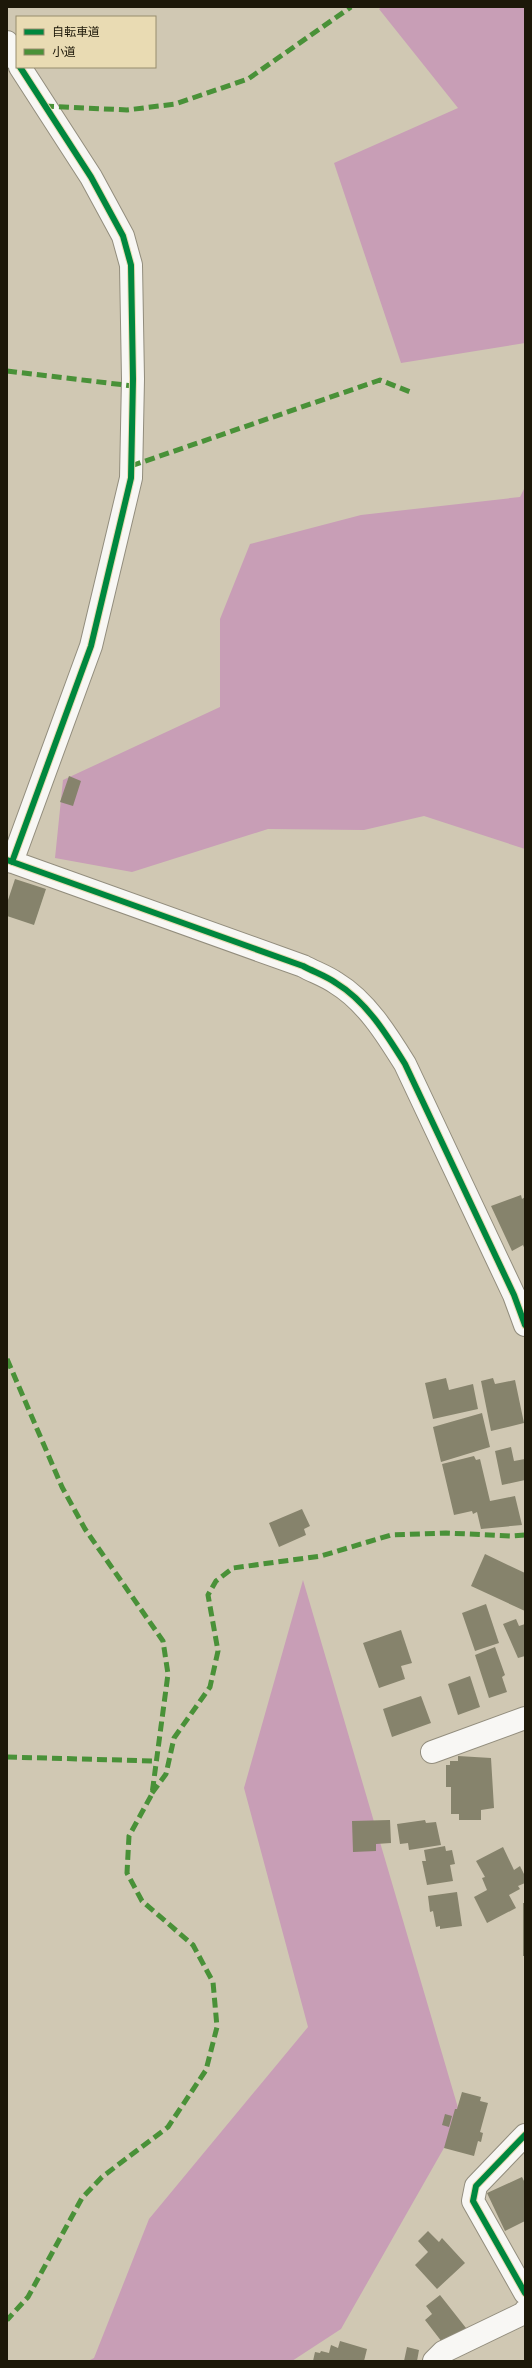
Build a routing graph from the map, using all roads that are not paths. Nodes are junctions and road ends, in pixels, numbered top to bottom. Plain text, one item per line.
1 (7, 42) edge
2 (16, 58) edge
3 (21, 68) edge
4 (9, 861) edge
5 (525, 1325) edge
6 (525, 1718) edge
7 (432, 1752) dead end
8 (525, 2135) edge
9 (525, 2294) edge
10 (525, 2311) edge
11 (434, 2361) edge

1 - 2 street
3 - 4 street
4 - 5 street
6 - 7 street
8 - 9 street
10 - 11 street

